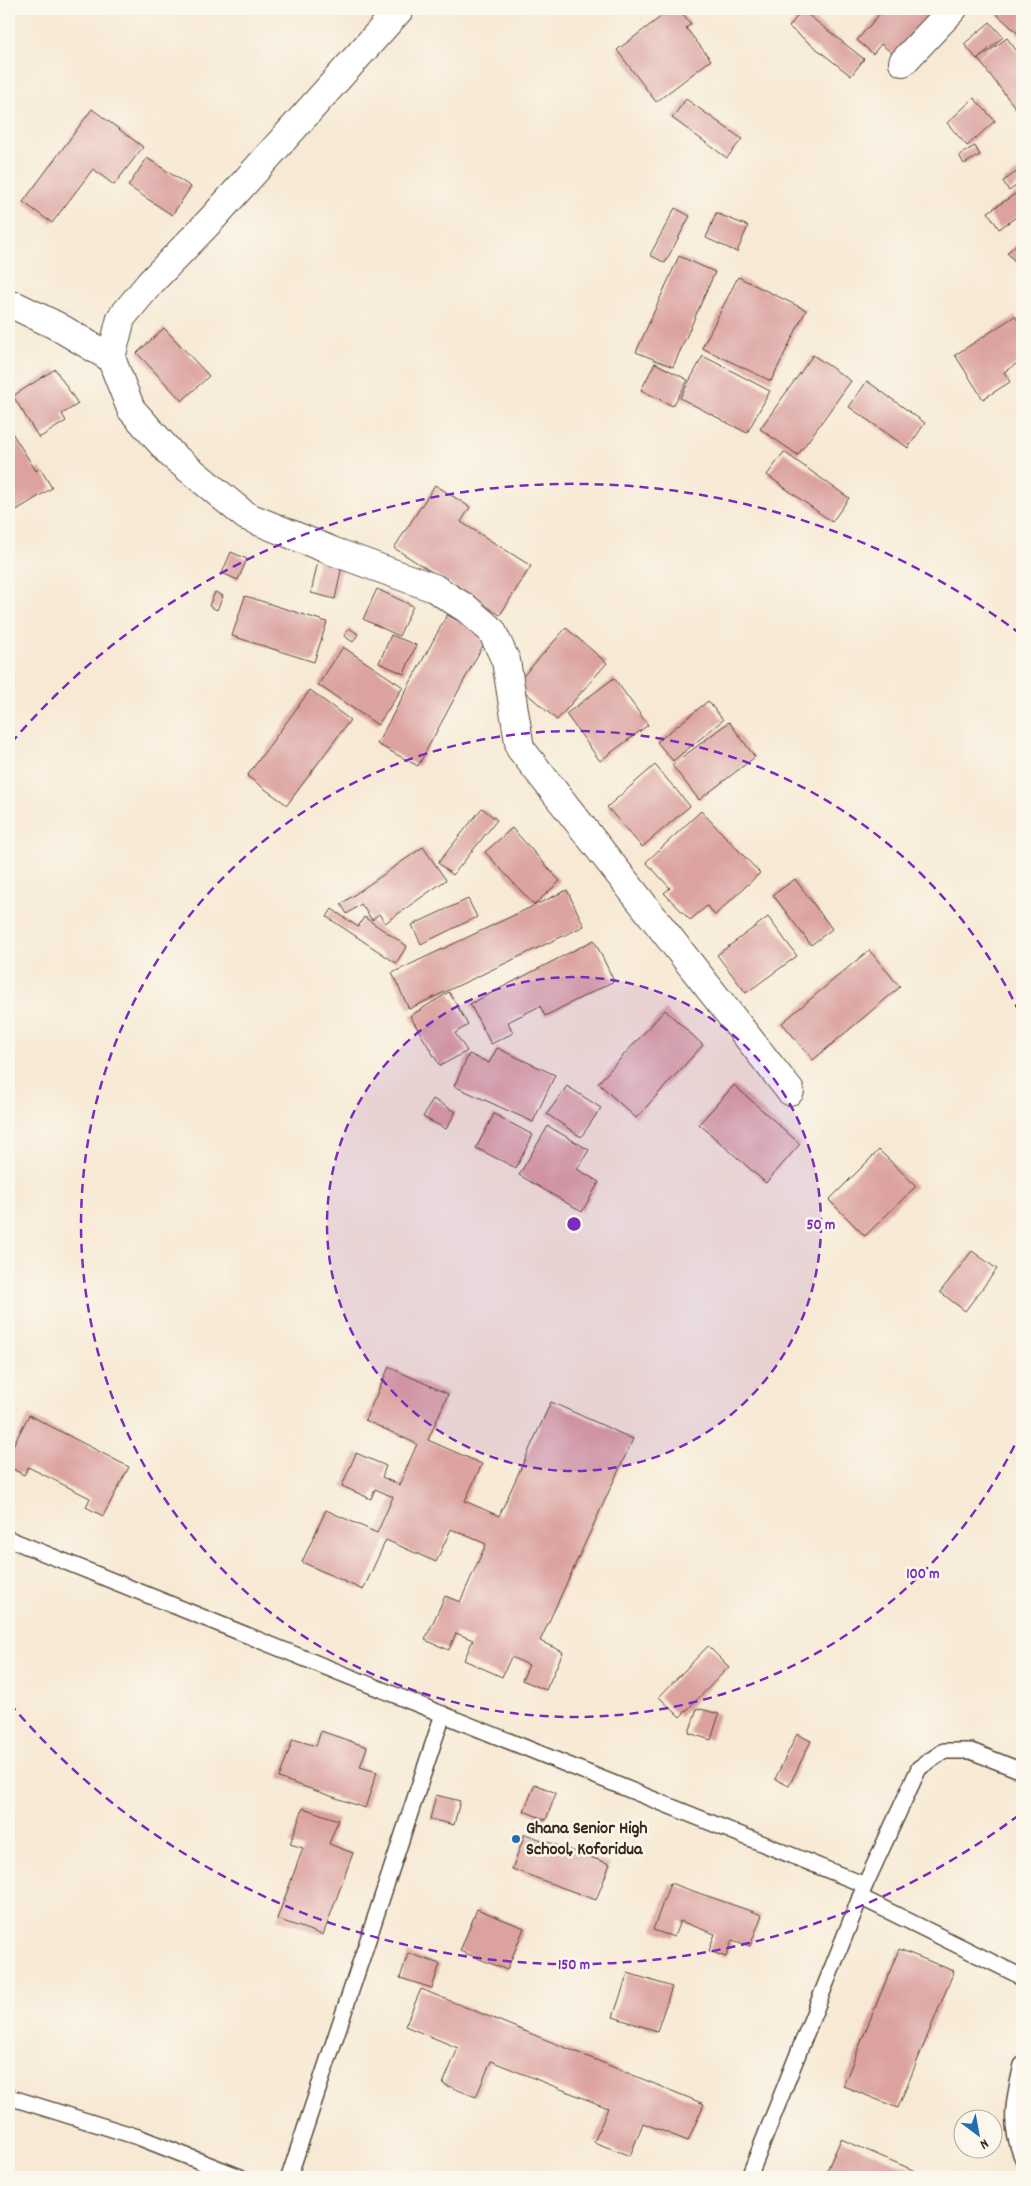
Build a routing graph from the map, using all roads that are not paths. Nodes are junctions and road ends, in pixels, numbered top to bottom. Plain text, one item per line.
1 (400, 9) edge
2 (953, 9) edge
3 (903, 62) dead end
4 (9, 307) edge
5 (111, 358) junction
6 (790, 1091) dead end
7 (9, 1538) edge
8 (443, 1714) junction
9 (1022, 1771) edge
10 (863, 1891) junction
11 (1022, 1979) edge
12 (1022, 2065) edge
13 (9, 2098) edge
14 (1022, 2157) edge
15 (240, 2177) edge
16 (289, 2177) edge
17 (749, 2177) edge

1 - 5 street
2 - 3 street
4 - 5 street
5 - 6 street
7 - 8 lane
8 - 10 lane
8 - 16 lane
9 - 10 lane
10 - 11 lane
10 - 17 lane
12 - 14 lane
13 - 15 lane

